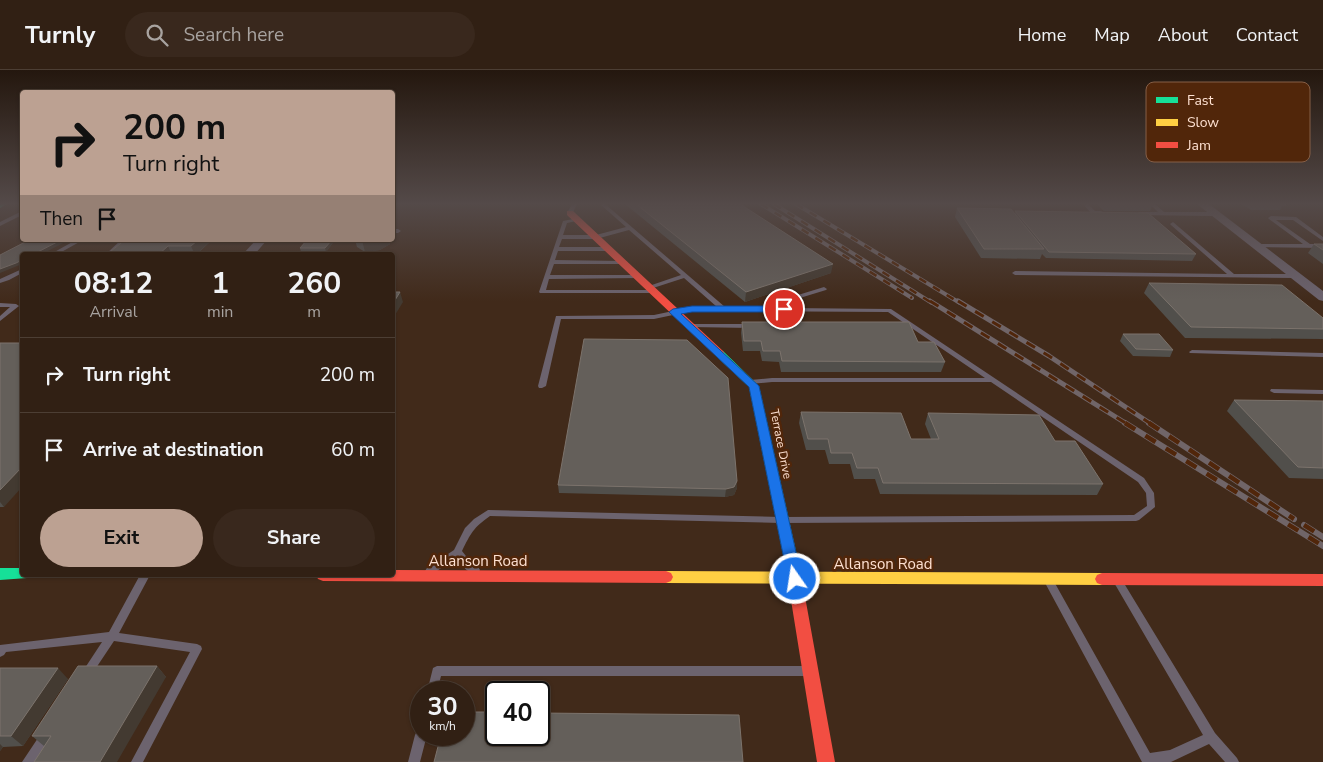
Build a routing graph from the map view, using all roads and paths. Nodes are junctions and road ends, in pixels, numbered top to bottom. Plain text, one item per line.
1 (639, 236) edge
2 (1187, 236) edge
3 (1244, 236) edge
4 (1296, 236) edge
5 (560, 237) joint
6 (596, 237) joint
7 (76, 242) edge
8 (122, 242) edge
9 (260, 242) edge
10 (1256, 246) junction
11 (1309, 246) junction
12 (1323, 246) edge
13 (556, 249) junction
14 (608, 249) junction
15 (58, 252) edge
16 (111, 252) edge
17 (251, 252) edge
18 (552, 262) junction
19 (622, 263) junction
20 (20, 272) edge
21 (1015, 274) dead end
22 (1232, 275) junction
23 (685, 276) junction
24 (1295, 276) junction
25 (547, 277) junction
26 (637, 278) junction
27 (0, 281) edge
28 (824, 289) dead end
29 (650, 290) junction
30 (1323, 297) edge
31 (0, 306) edge
32 (723, 309) junction
33 (784, 309) junction
34 (673, 312) junction
35 (0, 318) edge
36 (689, 326) junction
37 (764, 326) edge
38 (904, 326) edge
39 (914, 326) junction
40 (1192, 352) dead end
41 (1323, 355) edge
42 (993, 380) junction
43 (750, 382) junction
44 (542, 386) dead end
45 (1274, 391) dead end
46 (1323, 392) edge
47 (781, 520) junction
48 (457, 552) junction
49 (20, 573) edge
50 (0, 574) edge
51 (395, 576) edge
52 (422, 576) junction
53 (486, 576) junction
54 (144, 577) edge
55 (795, 579) junction
56 (1048, 579) junction
57 (1117, 580) junction
58 (1323, 580) edge
59 (112, 636) junction
60 (0, 652) edge
61 (810, 671) junction
62 (435, 681) edge
63 (80, 683) edge
64 (54, 722) edge
65 (1211, 737) junction
66 (418, 746) edge
67 (1164, 759) edge
68 (1147, 760) edge
69 (28, 762) edge
70 (137, 762) edge
71 (414, 762) edge
72 (826, 762) edge
73 (1233, 762) edge

1 - 23 lane
2 - 22 lane
3 - 10 street
4 - 11 lane
5 - 6 lane
5 - 13 lane
6 - 14 street, Terrace Drive
7 - 15 lane
8 - 16 lane
9 - 17 street
10 - 11 lane
10 - 24 street
11 - 12 lane
13 - 14 lane
13 - 18 lane
14 - 19 street, Terrace Drive
18 - 19 lane
18 - 25 lane
19 - 26 street, Terrace Drive
20 - 27 lane
21 - 22 lane
22 - 24 lane
23 - 29 lane
23 - 32 lane
24 - 30 street
25 - 26 lane
25 - 29 lane
26 - 29 street, Terrace Drive
28 - 33 lane
29 - 34 street, Terrace Drive
31 - 35 lane
32 - 33 lane
32 - 34 lane
33 - 39 lane
34 - 36 street, Terrace Drive
34 - 44 lane
36 - 37 lane
36 - 43 street, Terrace Drive
38 - 39 lane
39 - 42 lane
40 - 41 lane
42 - 43 lane
42 - 47 lane
43 - 47 street, Terrace Drive
45 - 46 lane
47 - 48 lane
47 - 55 street, Terrace Drive
48 - 52 lane
48 - 53 lane
49 - 50 street
51 - 52 street, Allanson Road
52 - 53 street, Allanson Road
53 - 55 street, Allanson Road
54 - 59 lane
55 - 56 street, Allanson Road
55 - 61 street, Terrace Drive
56 - 57 street, Allanson Road
56 - 68 lane
57 - 58 street, Allanson Road
57 - 65 lane
59 - 60 lane
59 - 63 lane
59 - 70 lane
61 - 62 lane
61 - 72 street, Terrace Drive
64 - 69 lane
65 - 67 lane
65 - 73 lane
66 - 71 lane
67 - 68 lane

